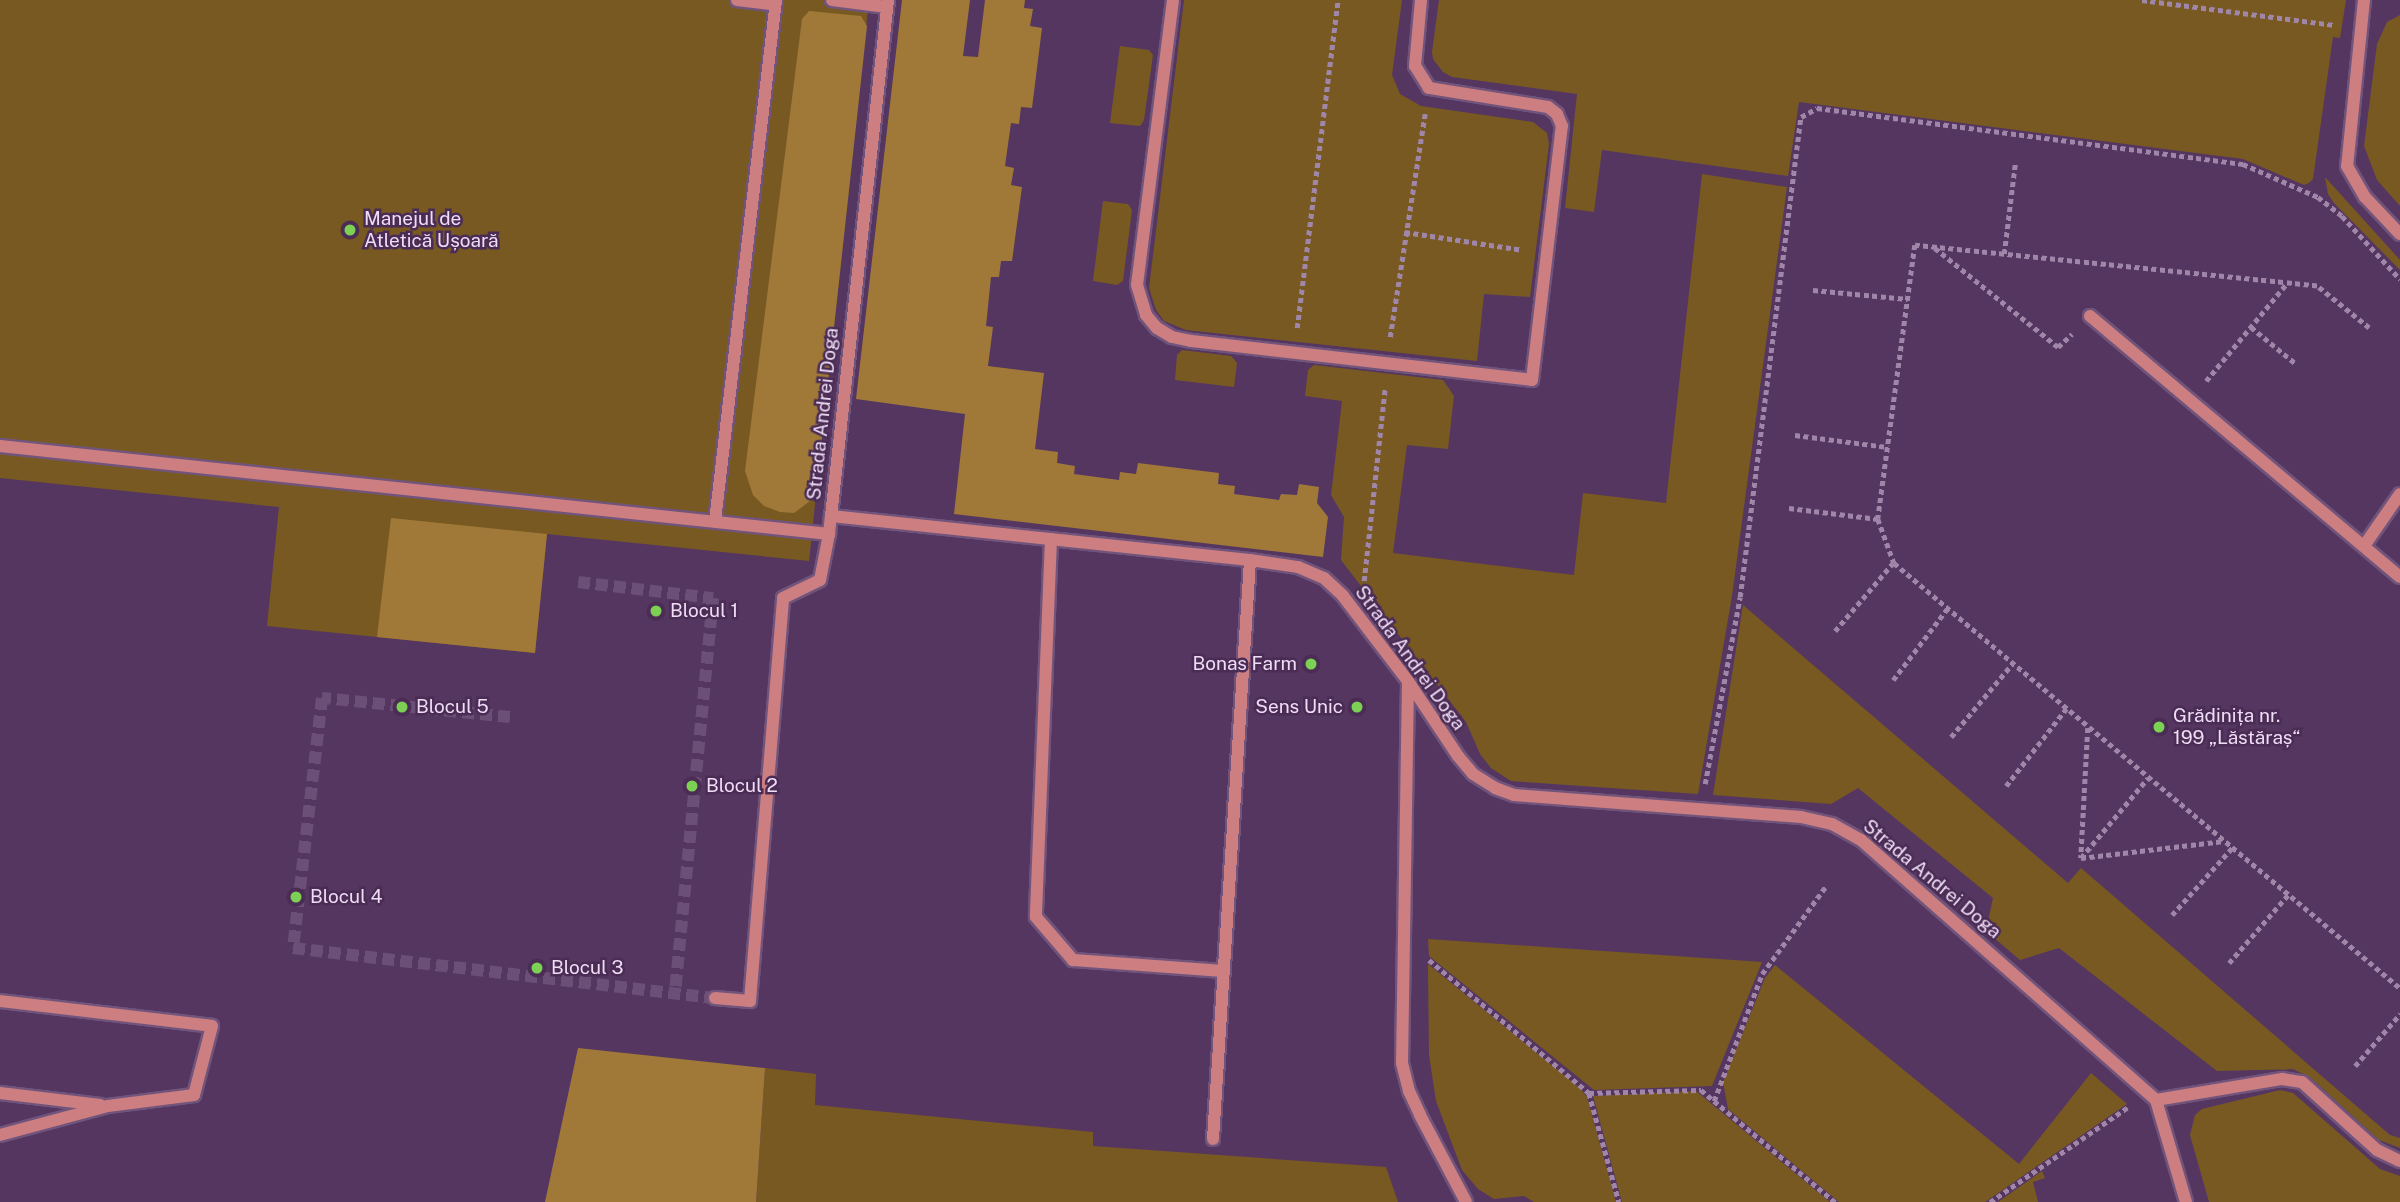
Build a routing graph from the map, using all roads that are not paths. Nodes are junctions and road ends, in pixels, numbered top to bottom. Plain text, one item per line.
1 (737, 0) edge
2 (832, 0) edge
3 (1172, 0) edge
4 (1422, 0) edge
5 (2364, 0) edge
6 (775, 2) edge
7 (887, 3) edge
8 (2400, 234) edge
9 (2090, 316) road end
10 (0, 446) edge
11 (2400, 494) edge
12 (831, 516) junction
13 (715, 522) junction
14 (829, 534) junction
15 (1051, 539) junction
16 (2364, 546) junction
17 (1250, 560) junction
18 (2400, 577) edge
19 (1408, 681) junction
20 (1224, 971) junction
21 (715, 998) tunnel mouth
22 (0, 1001) edge
23 (0, 1093) edge
24 (2152, 1096) junction
25 (108, 1106) junction
26 (0, 1135) edge
27 (1213, 1139) dead end
28 (2400, 1161) edge
29 (1466, 1202) edge
30 (2186, 1202) edge

1 - 6 street
2 - 7 street
3 - 4 street
5 - 8 street
6 - 13 street
7 - 12 street, Strada Andrei Doga
9 - 16 street
10 - 13 street
11 - 16 street
12 - 14 street
12 - 15 street, Strada Andrei Doga
13 - 14 street
14 - 21 street
15 - 17 street, Strada Andrei Doga
15 - 20 street
16 - 18 street
17 - 19 street, Strada Andrei Doga
17 - 20 street
19 - 24 street, Strada Andrei Doga
19 - 29 street
20 - 27 street
22 - 25 street
23 - 25 street
24 - 28 street
24 - 30 street
25 - 26 street

